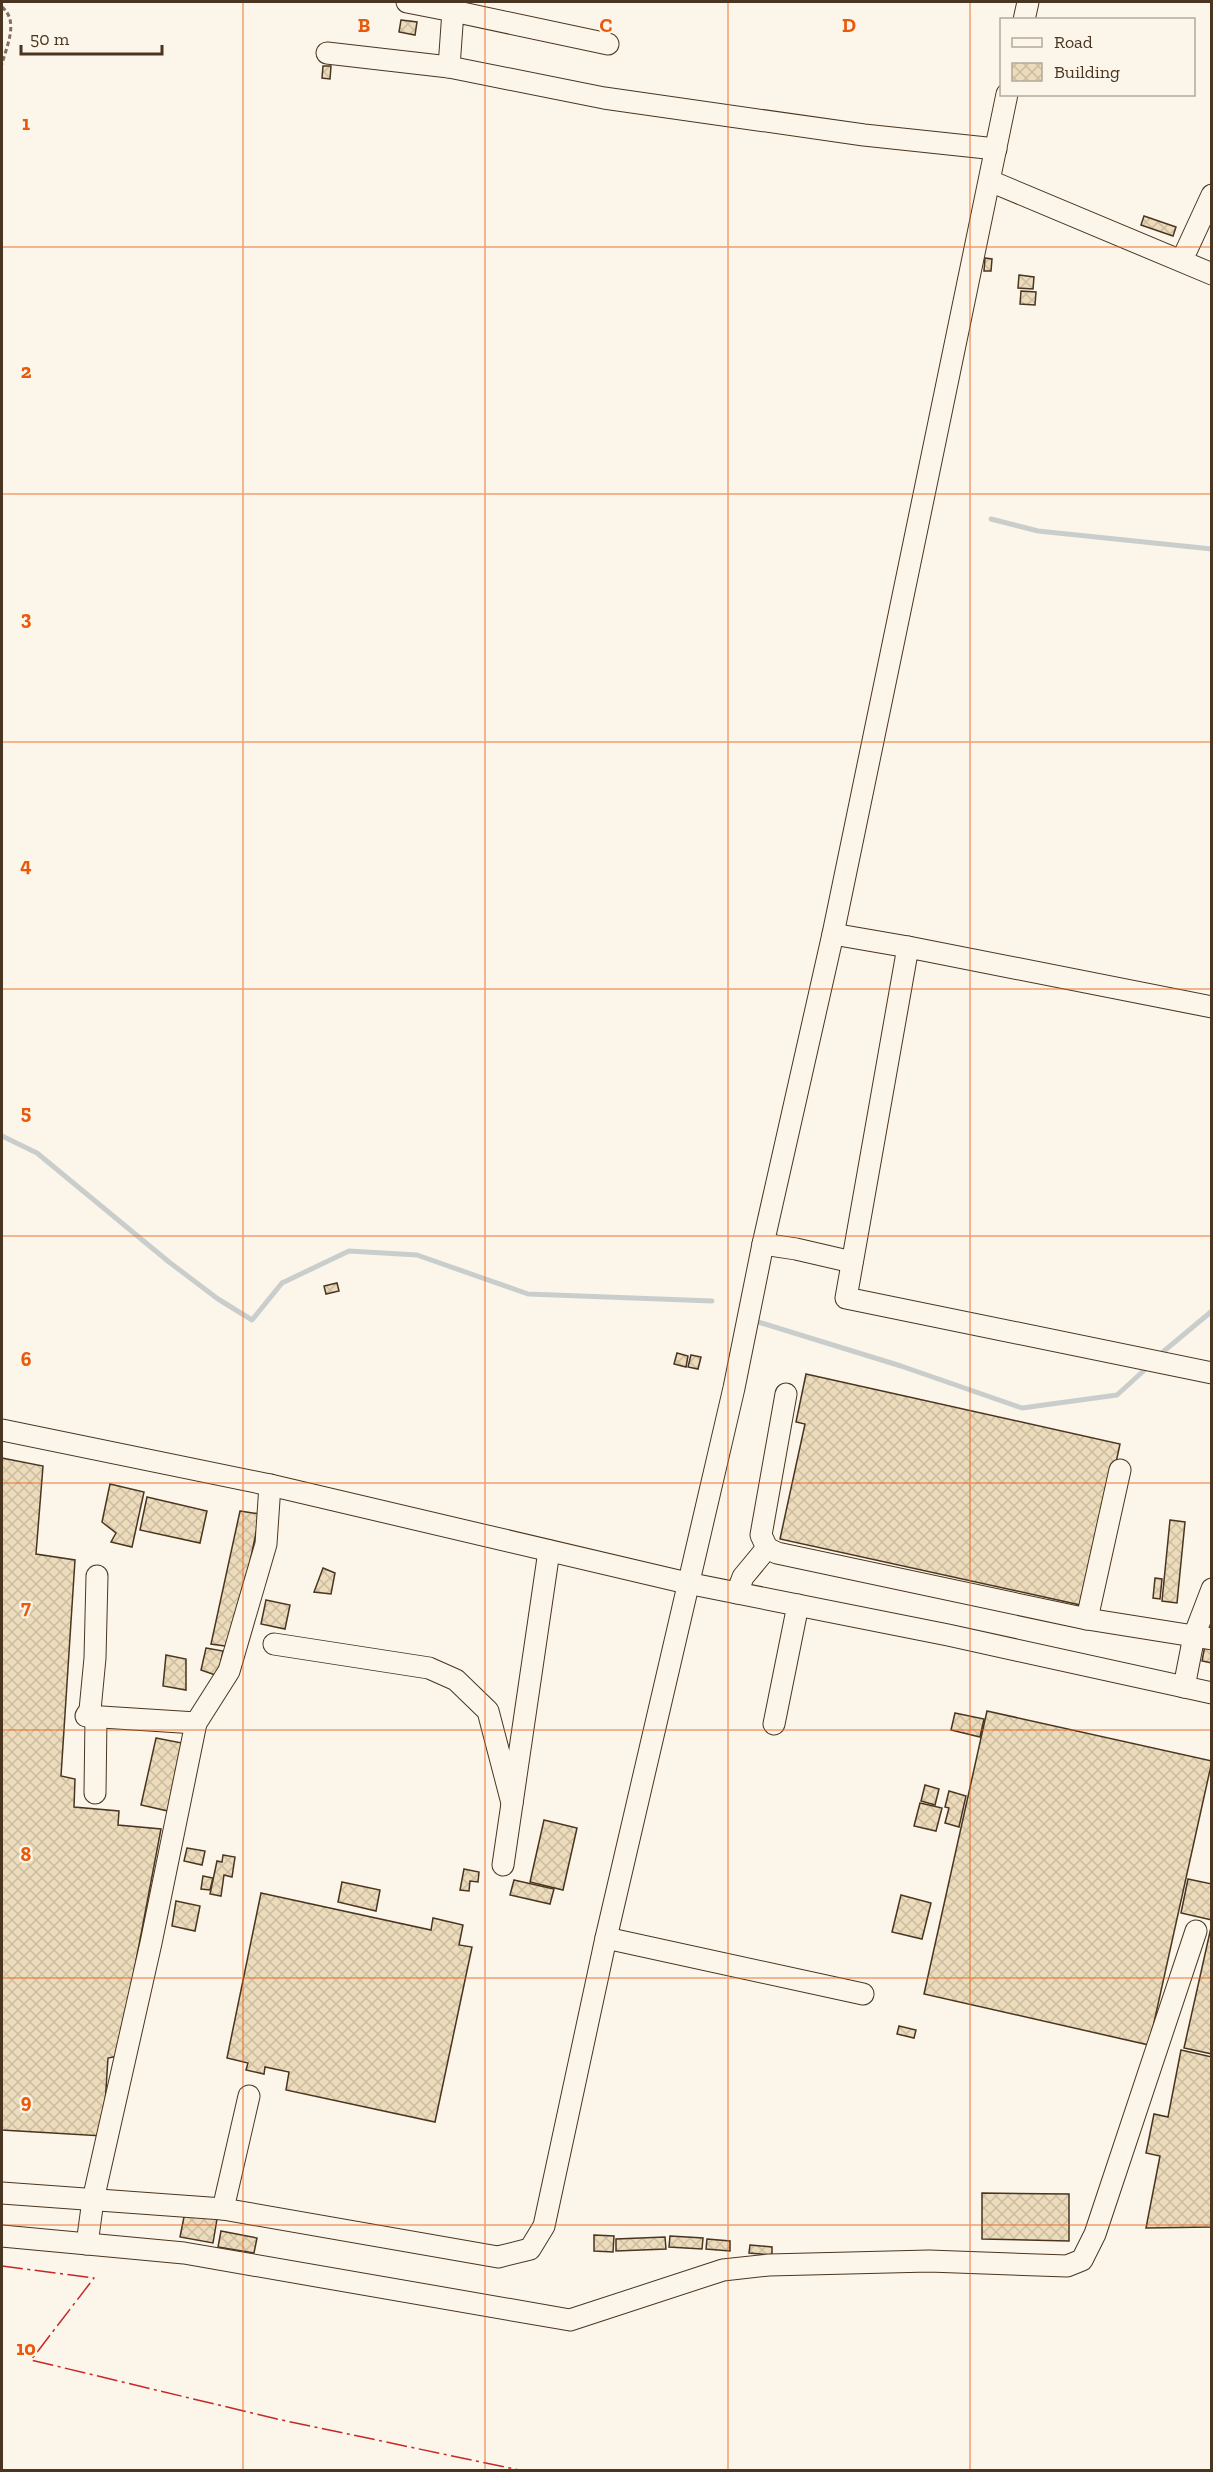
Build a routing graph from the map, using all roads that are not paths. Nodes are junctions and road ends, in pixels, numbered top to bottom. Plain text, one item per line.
1 (408, 2) edge
2 (1028, 2) edge
3 (453, 11) junction
4 (1024, 18) edge
5 (608, 44) dead end
6 (327, 53) dead end
7 (449, 67) junction
8 (1007, 96) edge
9 (996, 149) junction
10 (990, 181) junction
11 (1212, 195) edge
12 (1199, 266) edge
13 (833, 934) junction
14 (908, 947) junction
15 (1212, 1007) edge
16 (763, 1244) junction
17 (852, 1262) junction
18 (1212, 1373) edge
19 (786, 1394) dead end
20 (2, 1430) edge
21 (1120, 1470) dead end
22 (270, 1485) junction
23 (767, 1548) junction
24 (549, 1551) junction
25 (97, 1576) dead end
26 (687, 1583) junction
27 (1212, 1589) edge
28 (737, 1593) junction
29 (798, 1605) junction
30 (1087, 1619) junction
31 (1203, 1638) edge
32 (274, 1644) dead end
33 (1184, 1687) junction
34 (1212, 1693) edge
35 (96, 1718) junction
36 (196, 1723) junction
37 (774, 1724) dead end
38 (95, 1793) dead end
39 (512, 1803) junction
40 (503, 1865) dead end
41 (1196, 1931) dead end
42 (606, 1938) junction
43 (863, 1994) dead end
44 (249, 2096) dead end
45 (2, 2193) edge
46 (93, 2200) junction
47 (224, 2209) junction
48 (2, 2236) edge
49 (87, 2244) junction

1 - 3 street
2 - 4 street
3 - 5 street
3 - 7 street
6 - 7 street
7 - 9 street
8 - 9 street
9 - 10 street
10 - 12 street
10 - 13 street
11 - 12 street
13 - 14 street
13 - 16 street
14 - 15 street
14 - 17 street
16 - 17 street
16 - 26 street
17 - 18 street
19 - 23 street
20 - 22 street
21 - 30 street
22 - 24 street
22 - 36 street
23 - 28 street
23 - 30 street
24 - 26 street
24 - 39 street
25 - 35 street
26 - 28 street
26 - 42 street
27 - 31 street
28 - 29 street
29 - 33 street
29 - 37 street
30 - 31 street
31 - 33 street
32 - 39 street
33 - 34 street
35 - 36 street
35 - 38 street
36 - 46 street
39 - 40 street
41 - 49 street
42 - 43 street
42 - 47 street
44 - 47 street
45 - 46 street
46 - 47 street
46 - 49 street
48 - 49 street

